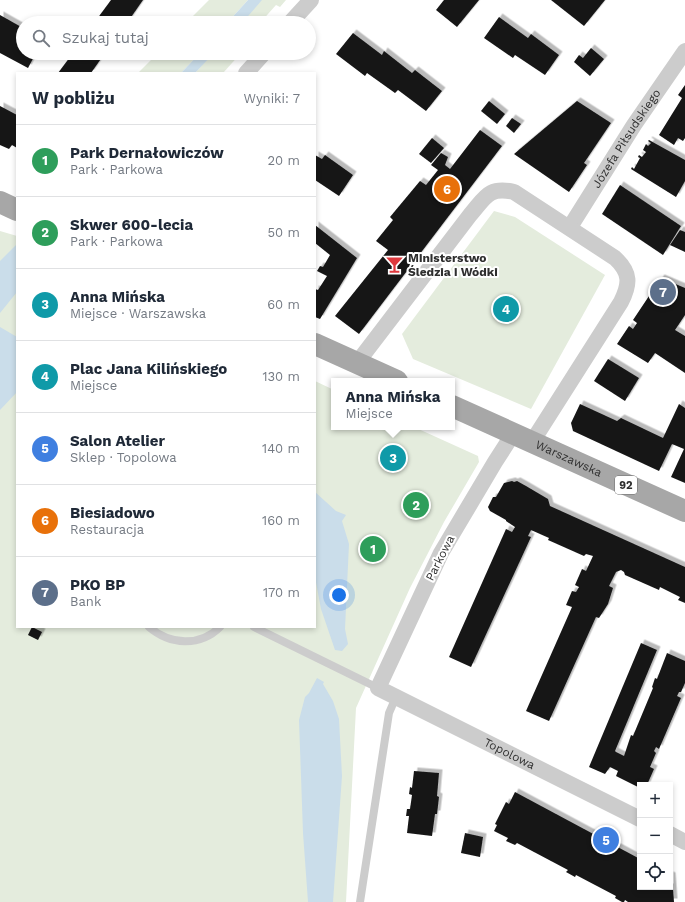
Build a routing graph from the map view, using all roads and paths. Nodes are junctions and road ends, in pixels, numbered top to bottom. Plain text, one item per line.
1 (311, 0) edge
2 (296, 16) edge
3 (685, 51) edge
4 (258, 60) edge
5 (247, 72) edge
6 (0, 202) edge
7 (16, 210) edge
8 (570, 227) junction
9 (316, 344) edge
10 (357, 362) junction
11 (392, 378) edge
12 (455, 407) edge
13 (523, 438) junction
14 (685, 511) edge
15 (150, 628) edge
16 (219, 628) edge
17 (256, 628) edge
18 (378, 688) junction
19 (396, 697) junction
20 (638, 818) edge
21 (673, 836) edge
22 (685, 842) edge
23 (360, 902) edge

1 - 2 street
3 - 8 street, Józefa Piłsudskiego
4 - 5 street
6 - 7 main road
8 - 10 street, Parkowa
8 - 13 street, Parkowa
9 - 10 main road
10 - 11 main road
12 - 13 main road, Warszawska / 92
13 - 14 main road, Warszawska / 92
13 - 18 street, Parkowa
15 - 16 lane
17 - 18 lane
18 - 19 street, Topolowa
19 - 20 street, Topolowa
19 - 23 lane
21 - 22 street

